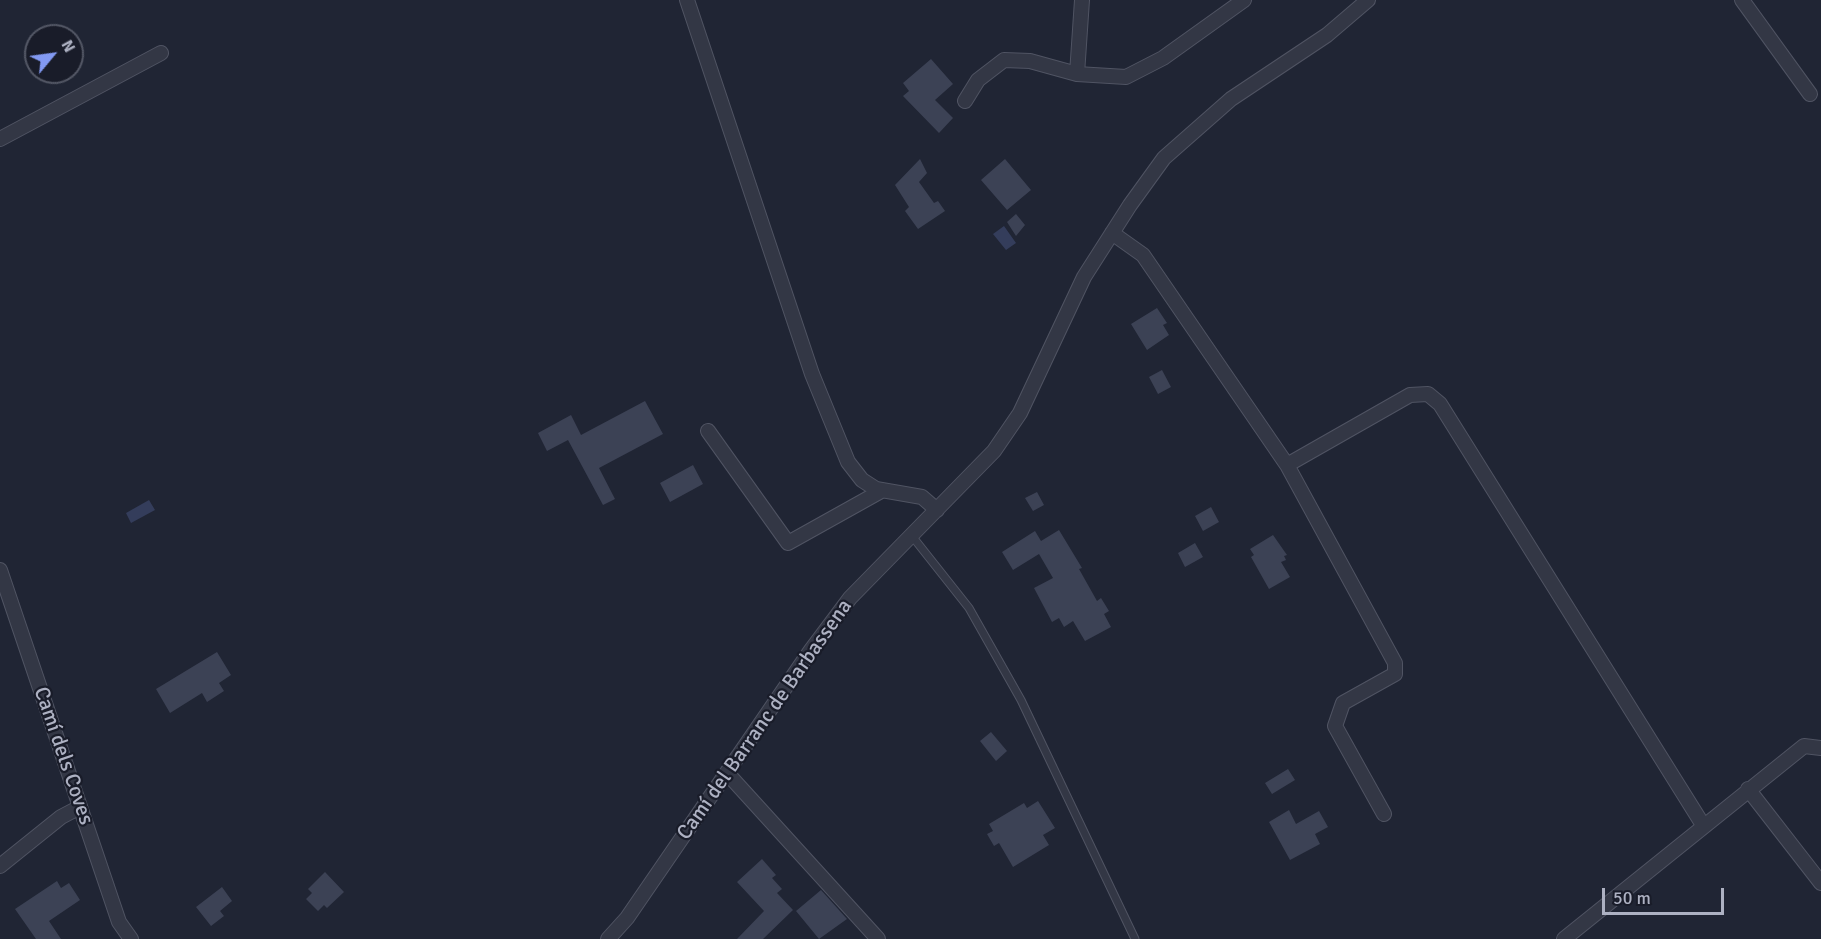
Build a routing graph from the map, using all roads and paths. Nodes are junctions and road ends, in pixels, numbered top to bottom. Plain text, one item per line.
1 (687, 0) edge
2 (1082, 0) edge
3 (1244, 0) edge
4 (1368, 0) edge
5 (1742, 0) edge
6 (161, 53) dead end
7 (1077, 74) junction
8 (1810, 94) dead end
9 (965, 101) dead end
10 (0, 140) edge
11 (1112, 233) junction
12 (708, 431) dead end
13 (1287, 465) junction
14 (883, 490) junction
15 (937, 510) junction
16 (912, 536) junction
17 (1, 578) edge
18 (1821, 748) edge
19 (726, 773) junction
20 (1748, 789) junction
21 (80, 807) junction
22 (1384, 814) dead end
23 (1703, 825) junction
24 (0, 866) edge
25 (1821, 883) edge
26 (131, 939) edge
27 (608, 939) edge
28 (878, 939) edge
29 (1135, 939) edge
30 (1564, 939) edge

1 - 14 street
2 - 7 street
3 - 7 street
4 - 11 street, Camí del Barranc de Barbassena
5 - 8 street
6 - 10 street
7 - 9 street
11 - 13 street
11 - 15 street, Camí del Barranc de Barbassena
12 - 14 street
13 - 22 street
13 - 23 street
14 - 15 street
15 - 16 street, Camí del Barranc de Barbassena
16 - 19 street, Camí del Barranc de Barbassena
16 - 29 lane
17 - 21 street, Camí dels Coves
18 - 20 street
19 - 27 street, Camí del Barranc de Barbassena
19 - 28 street
20 - 23 street
20 - 25 street
21 - 24 street
21 - 26 street, Camí dels Coves
23 - 30 street

